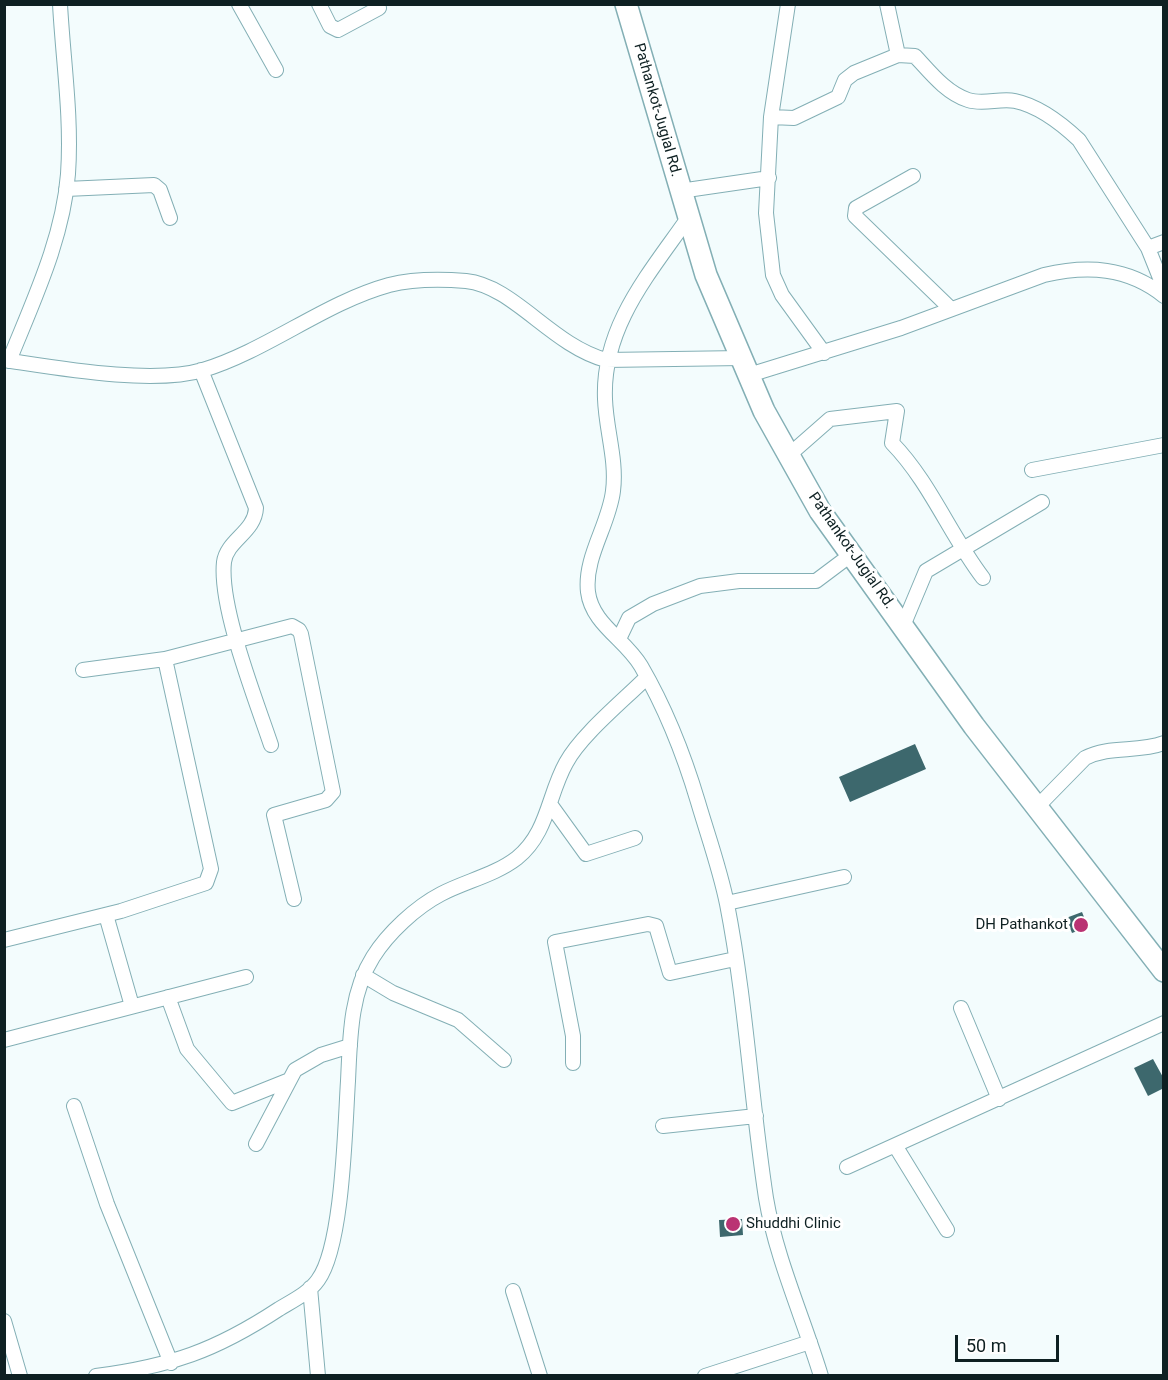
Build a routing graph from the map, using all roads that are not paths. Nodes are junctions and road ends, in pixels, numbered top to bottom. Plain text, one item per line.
1 (60, 4) edge
2 (239, 4) edge
3 (319, 4) edge
4 (626, 4) edge
5 (788, 4) edge
6 (887, 4) edge
7 (379, 8) dead end
8 (898, 55) junction
9 (276, 70) dead end
10 (771, 117) junction
11 (913, 176) dead end
12 (769, 178) junction
13 (66, 189) junction
14 (680, 191) junction
15 (688, 218) junction
16 (170, 219) dead end
17 (1164, 242) edge
18 (1148, 248) junction
19 (1164, 288) edge
20 (1164, 296) edge
21 (951, 309) junction
22 (824, 353) junction
23 (7, 360) edge
24 (606, 360) junction
25 (745, 367) junction
26 (201, 370) junction
27 (1164, 445) edge
28 (789, 455) junction
29 (1032, 470) dead end
30 (1042, 502) dead end
31 (961, 550) junction
32 (852, 554) junction
33 (983, 578) dead end
34 (903, 626) junction
35 (619, 639) junction
36 (237, 640) junction
37 (165, 659) junction
38 (83, 670) dead end
39 (647, 677) junction
40 (1164, 743) edge
41 (270, 745) dead end
42 (550, 804) junction
43 (1037, 807) junction
44 (635, 838) dead end
45 (844, 877) dead end
46 (294, 899) dead end
47 (727, 903) junction
48 (106, 915) junction
49 (4, 940) edge
50 (735, 959) junction
51 (1164, 971) edge
52 (363, 975) junction
53 (246, 977) dead end
54 (168, 998) junction
55 (132, 1006) junction
56 (961, 1008) dead end
57 (1164, 1023) edge
58 (4, 1040) edge
59 (350, 1046) junction
60 (504, 1060) dead end
61 (573, 1063) dead end
62 (287, 1081) junction
63 (999, 1099) junction
64 (74, 1106) dead end
65 (756, 1116) junction
66 (663, 1126) dead end
67 (256, 1144) dead end
68 (896, 1147) junction
69 (847, 1167) dead end
70 (947, 1230) dead end
71 (310, 1288) junction
72 (513, 1291) dead end
73 (4, 1321) edge
74 (810, 1342) junction
75 (171, 1363) junction
76 (146, 1372) edge
77 (708, 1375) edge
78 (20, 1376) edge
79 (96, 1376) edge
80 (318, 1376) edge
81 (540, 1376) edge
82 (821, 1376) edge

1 - 13 street
2 - 9 street
3 - 7 street
4 - 14 main road, Pathankot-Jugial Rd.
5 - 10 street
6 - 8 street
8 - 10 street
8 - 18 street
10 - 12 street
11 - 21 street
12 - 14 street
12 - 22 street
13 - 16 street
13 - 23 street
14 - 15 main road, Pathankot-Jugial Rd.
15 - 24 street
15 - 25 main road, Pathankot-Jugial Rd.
17 - 18 street
18 - 19 street
20 - 21 street
21 - 22 street
22 - 25 street
23 - 26 street
24 - 25 street
24 - 26 street
24 - 35 street
25 - 28 main road, Pathankot-Jugial Rd.
26 - 36 street
27 - 29 street
28 - 31 street
28 - 32 main road, Pathankot-Jugial Rd.
30 - 31 street
31 - 33 street
31 - 34 street
32 - 34 main road, Pathankot-Jugial Rd.
32 - 35 street
34 - 43 main road, Pathankot-Jugial Rd.
35 - 39 street
36 - 37 street
36 - 41 street
36 - 46 street
37 - 38 street
37 - 48 street
39 - 42 street
39 - 47 street
40 - 43 street
42 - 44 street
42 - 52 street
43 - 51 main road, Pathankot-Jugial Rd.
45 - 47 street
47 - 50 street
48 - 49 street
48 - 55 street
50 - 61 street
50 - 65 street
52 - 59 street
52 - 60 street
53 - 54 street
54 - 55 street
54 - 62 street
55 - 58 street
56 - 63 street
57 - 63 street
59 - 62 street
59 - 71 street
62 - 67 street
63 - 68 street
64 - 75 street
65 - 66 street
65 - 74 street
68 - 69 street
68 - 70 street
71 - 75 street
71 - 80 street
72 - 81 street
73 - 78 street
74 - 77 street
74 - 82 street
75 - 76 street
76 - 79 street

